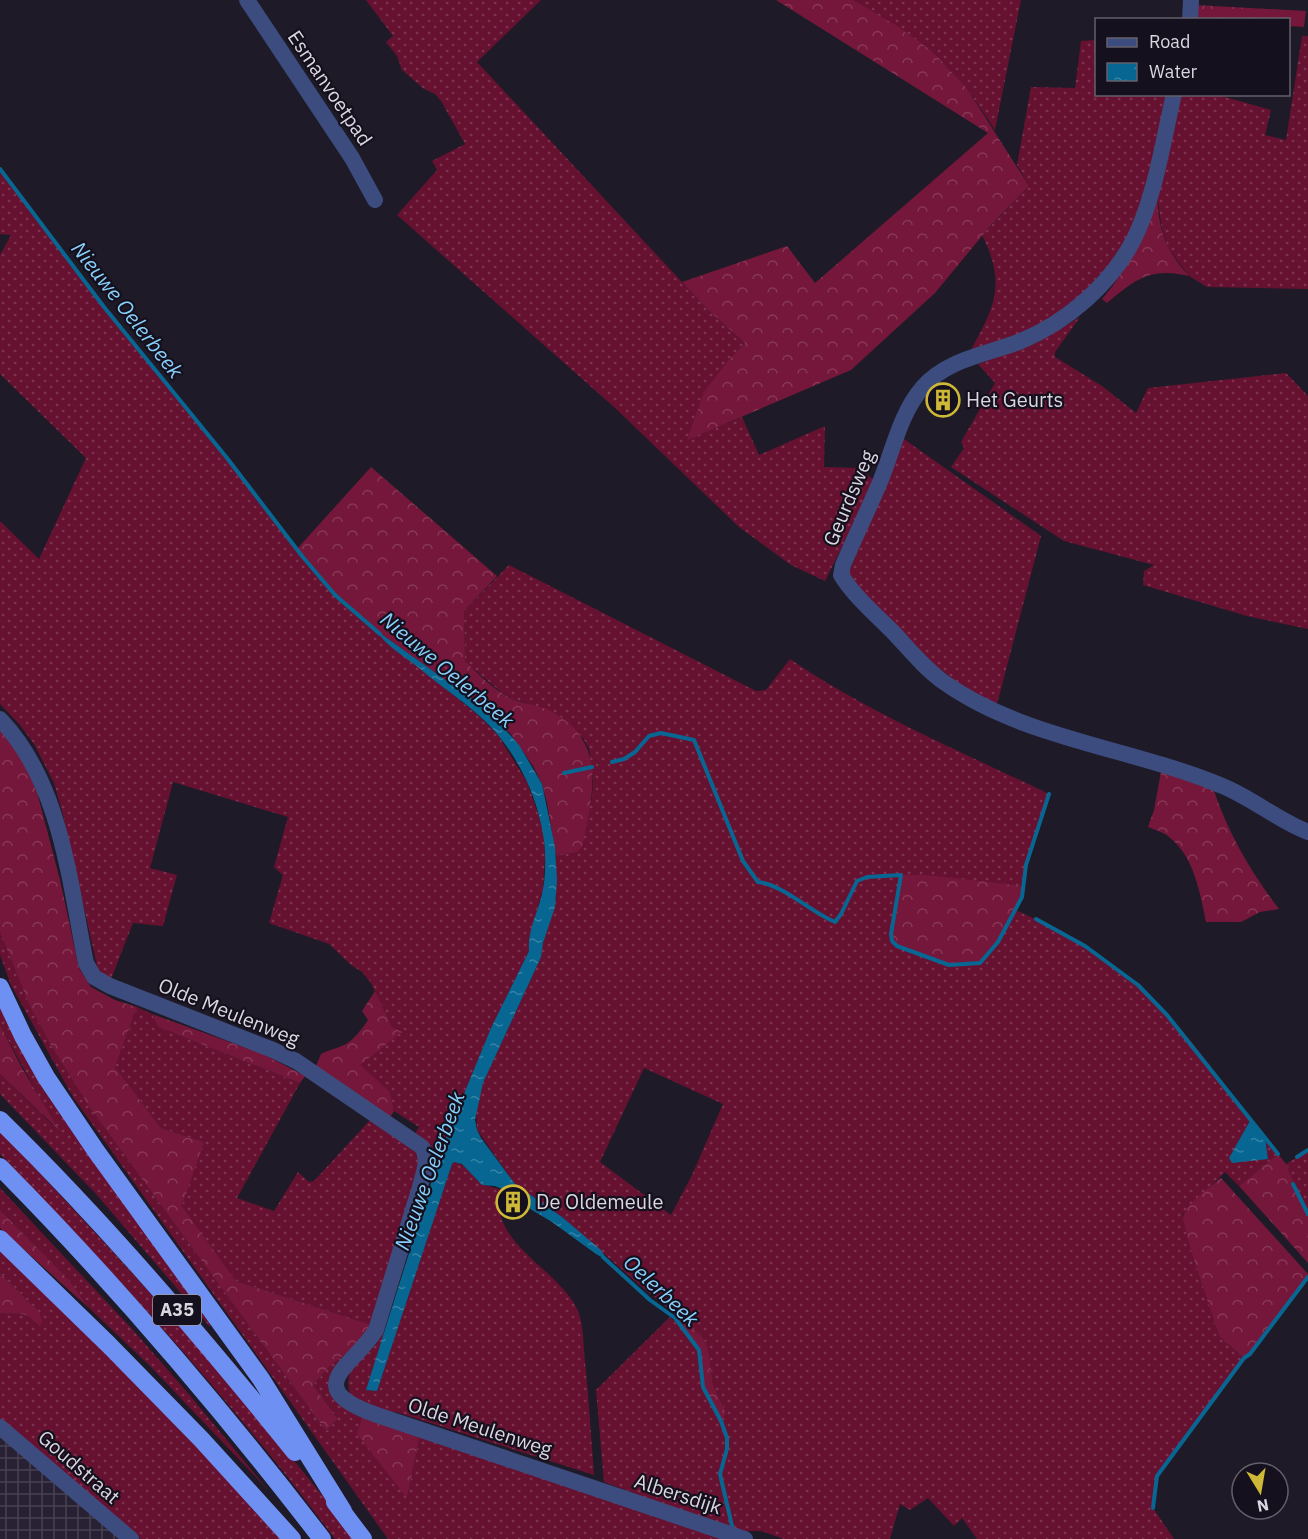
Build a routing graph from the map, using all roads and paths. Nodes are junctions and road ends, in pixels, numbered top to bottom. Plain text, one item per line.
1 (247, 0) edge
2 (1191, 0) edge
3 (1190, 18) edge
4 (1174, 96) edge
5 (375, 200) dead end
6 (0, 719) edge
7 (1308, 832) edge
8 (0, 987) edge
9 (0, 1120) edge
10 (0, 1167) edge
11 (0, 1239) edge
12 (0, 1426) edge
13 (597, 1490) joint
14 (343, 1511) junction
15 (131, 1539) edge
16 (292, 1539) edge
17 (322, 1539) edge
18 (363, 1539) edge
19 (745, 1539) edge

1 - 5 street, Esmanvoetpad
2 - 3 street
4 - 7 street, Geurdsweg
6 - 13 street, Olde Meulenweg
8 - 14 highway, A35
9 - 14 highway, A35
10 - 17 highway, A35
11 - 16 highway
12 - 15 street, Goudstraat
13 - 19 street, Albersdijk
14 - 18 highway, A35

